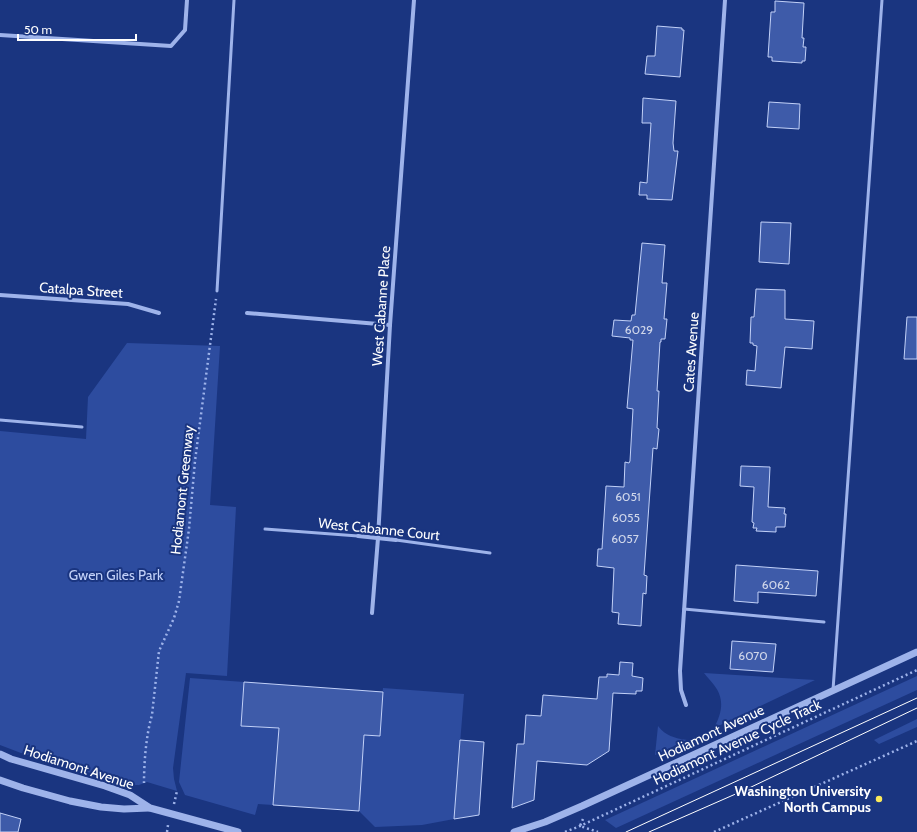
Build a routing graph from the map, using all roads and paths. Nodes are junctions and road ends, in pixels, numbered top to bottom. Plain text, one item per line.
1 (187, 0) edge
2 (234, 0) edge
3 (414, 0) edge
4 (726, 0) edge
5 (882, 0) edge
6 (0, 35) edge
7 (217, 291) joint
8 (0, 295) edge
9 (159, 313) dead end
10 (247, 313) dead end
11 (390, 325) junction
12 (0, 420) edge
13 (82, 427) dead end
14 (265, 529) dead end
15 (358, 536) joint
16 (378, 538) junction
17 (396, 540) joint
18 (490, 553) dead end
19 (684, 609) junction
20 (372, 613) dead end
21 (824, 622) dead end
22 (917, 652) edge
23 (917, 670) edge
24 (833, 691) junction
25 (686, 705) dead end
26 (917, 741) edge
27 (0, 754) edge
28 (0, 780) edge
29 (144, 783) dead end
30 (587, 805) junction
31 (150, 808) junction
32 (580, 826) junction
33 (238, 832) edge
34 (514, 832) edge
35 (565, 832) edge
36 (598, 832) edge
37 (714, 832) edge

1 - 6 street
2 - 7 lane
3 - 11 street, West Cabanne Place
4 - 19 street, Cates Avenue
5 - 24 lane
7 - 29 path, Hodiamont Greenway
8 - 9 street, Catalpa Street
10 - 11 street
11 - 16 street, West Cabanne Place
12 - 13 lane
14 - 15 lane, West Cabanne Court
15 - 16 street, West Cabanne Court
16 - 17 street, West Cabanne Court
16 - 20 street, West Cabanne Place
17 - 18 lane, West Cabanne Court
19 - 21 lane
19 - 25 street, Cates Avenue
22 - 24 street, Hodiamont Avenue
23 - 32 path, Hodiamont Avenue Cycle Track
24 - 30 street, Hodiamont Avenue
26 - 37 path
27 - 31 street, Hodiamont Avenue
28 - 31 street, Hodiamont Avenue
30 - 32 path
30 - 34 street, Hodiamont Avenue
31 - 33 street, Hodiamont Avenue
32 - 35 path, Hodiamont Avenue Cycle Track
32 - 36 path

